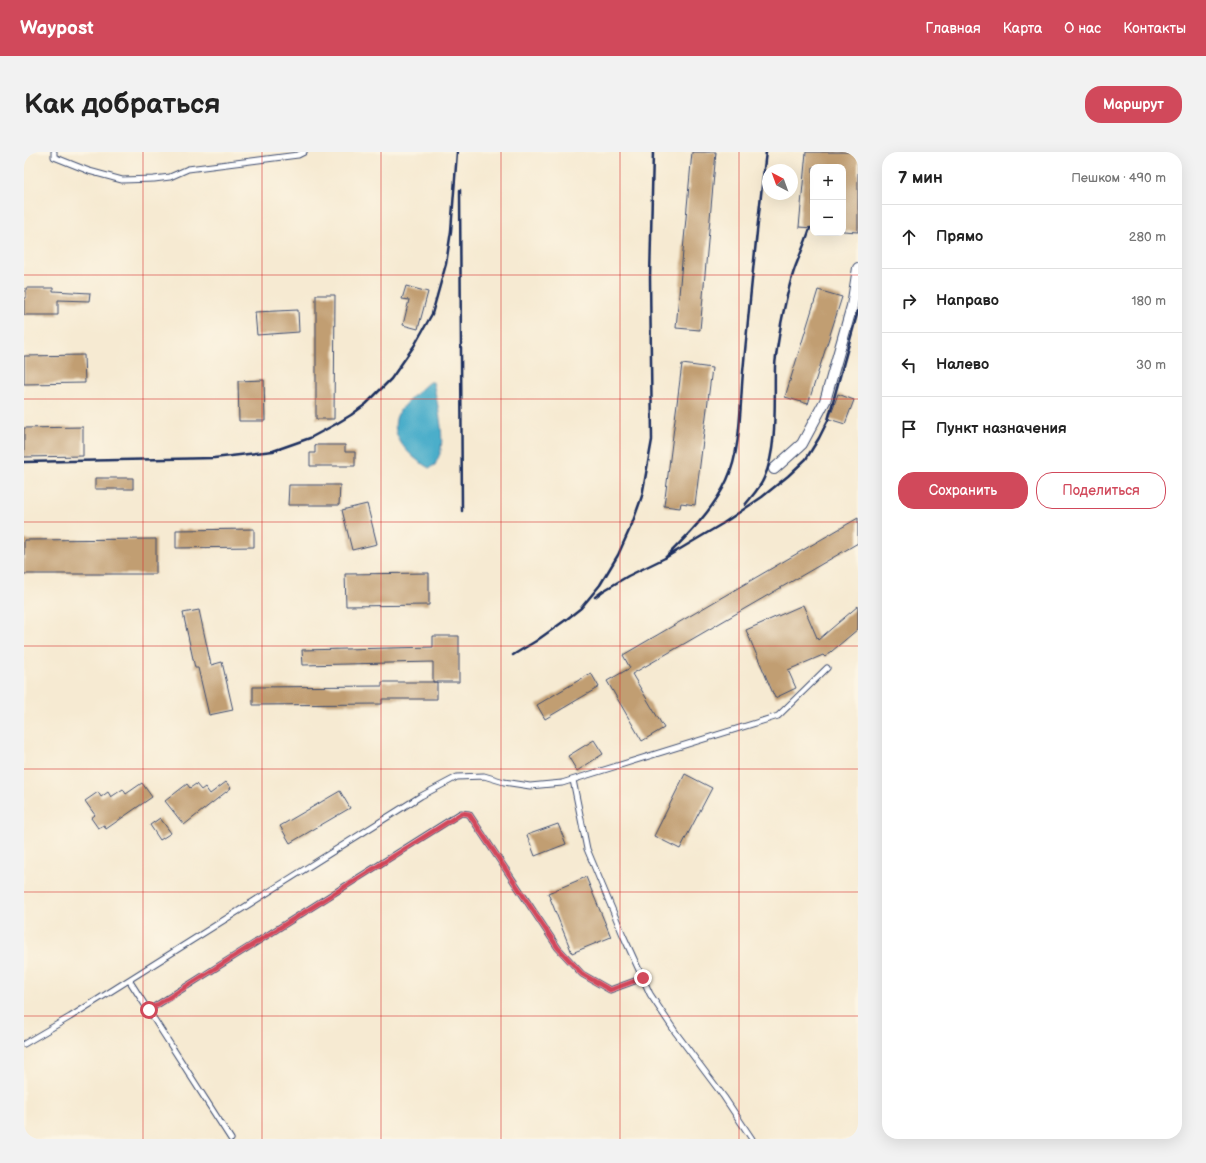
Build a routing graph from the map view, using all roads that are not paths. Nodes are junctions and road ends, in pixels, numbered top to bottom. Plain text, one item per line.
1 (54, 152) edge
2 (304, 152) edge
3 (858, 268) edge
4 (774, 469) dead end
5 (827, 668) dead end
6 (573, 780) junction
7 (643, 978) junction
8 (129, 980) junction
9 (149, 1010) junction
10 (24, 1044) edge
11 (230, 1139) edge
12 (752, 1139) edge

1 - 2 lane
3 - 4 street
5 - 6 lane
6 - 7 lane
6 - 8 lane
7 - 9 lane
7 - 12 lane
8 - 9 lane
8 - 10 lane
9 - 11 lane

